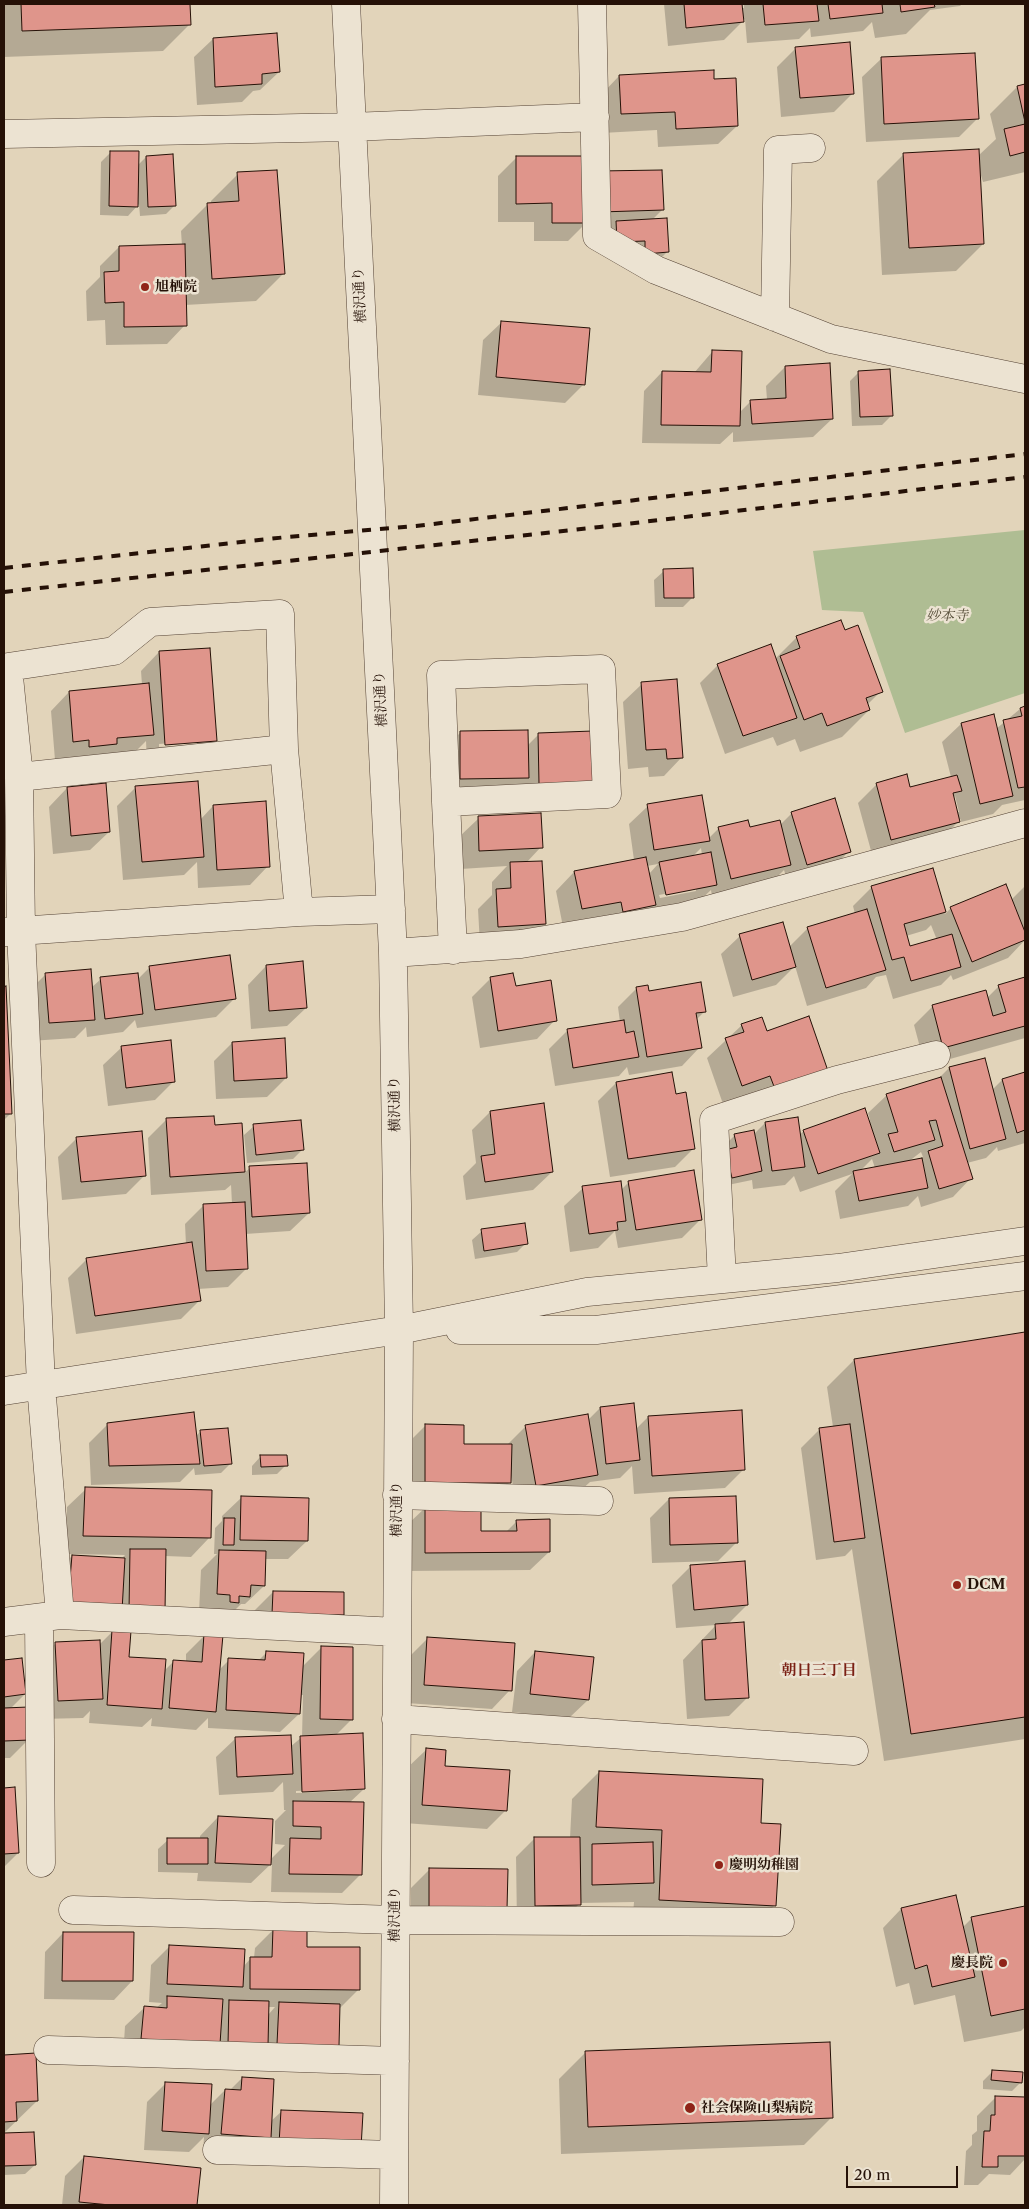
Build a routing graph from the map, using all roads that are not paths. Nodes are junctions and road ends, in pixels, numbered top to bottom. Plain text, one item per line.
1 (346, 4) edge
2 (592, 4) edge
3 (595, 117) junction
4 (351, 127) junction
5 (4, 134) edge
6 (811, 148) dead end
7 (775, 317) junction
8 (1025, 379) edge
9 (284, 749) junction
10 (19, 777) junction
11 (446, 802) junction
12 (1025, 823) edge
13 (390, 909) junction
14 (299, 912) junction
15 (12, 932) edge
16 (453, 950) junction
17 (393, 953) junction
18 (936, 1055) dead end
19 (1025, 1241) edge
20 (1025, 1276) edge
21 (722, 1279) junction
22 (398, 1330) junction
23 (41, 1385) junction
24 (4, 1391) edge
25 (397, 1495) junction
26 (599, 1501) dead end
27 (49, 1616) junction
28 (4, 1622) edge
29 (397, 1632) junction
30 (396, 1719) junction
31 (854, 1751) dead end
32 (41, 1863) dead end
33 (72, 1910) dead end
34 (396, 1920) junction
35 (780, 1922) dead end
36 (48, 2050) dead end
37 (395, 2061) junction
38 (217, 2150) dead end
39 (394, 2155) junction
40 (394, 2205) edge

1 - 4 street, 横沢通り
2 - 3 street
3 - 4 street
3 - 7 street
4 - 5 street
4 - 13 street, 横沢通り
6 - 7 street
7 - 8 street
9 - 10 street
9 - 10 street
9 - 14 street
10 - 15 street
11 - 11 street
11 - 16 street
12 - 16 street
13 - 14 street
13 - 17 street, 横沢通り
14 - 15 street
15 - 23 street
16 - 17 street
17 - 22 street, 横沢通り
18 - 21 street
19 - 21 street
20 - 22 street
21 - 22 street
22 - 23 street
22 - 25 street, 横沢通り
23 - 24 street
23 - 27 street
25 - 26 street
25 - 29 street, 横沢通り
27 - 28 street
27 - 29 street
27 - 32 street
29 - 30 street, 横沢通り
30 - 31 street
30 - 34 street, 横沢通り
33 - 34 street
34 - 35 street
34 - 37 street, 横沢通り
36 - 37 street
37 - 39 street, 横沢通り
38 - 39 street
39 - 40 street, 横沢通り

